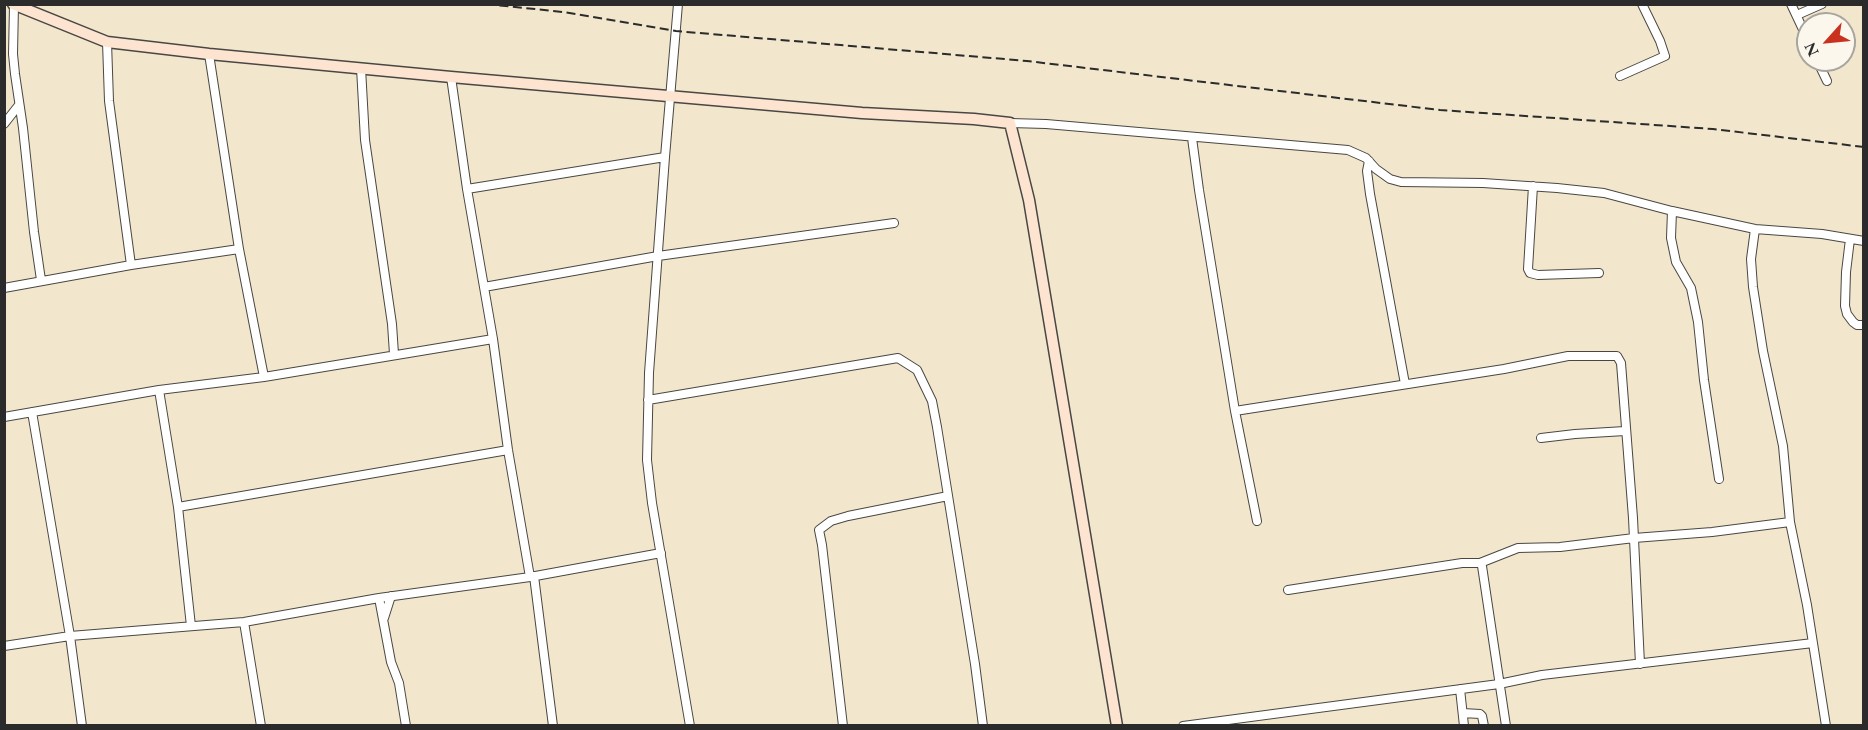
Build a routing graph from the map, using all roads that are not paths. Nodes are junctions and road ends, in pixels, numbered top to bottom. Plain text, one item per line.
1 (678, 4) edge
2 (1642, 4) edge
3 (1822, 4) edge
4 (14, 5) edge
5 (1804, 12) edge
6 (107, 42) junction
7 (209, 54) junction
8 (361, 68) junction
9 (1823, 72) edge
10 (1620, 76) dead end
11 (451, 77) junction
12 (1827, 81) dead end
13 (670, 96) junction
14 (19, 105) junction
15 (1010, 123) junction
16 (4, 124) edge
17 (1192, 138) junction
18 (665, 157) junction
19 (1369, 161) junction
20 (1533, 186) junction
21 (467, 189) junction
22 (1672, 211) junction
23 (894, 223) dead end
24 (1755, 229) junction
25 (1850, 239) junction
26 (1863, 241) edge
27 (239, 249) junction
28 (658, 256) junction
29 (131, 265) junction
30 (1599, 273) dead end
31 (41, 280) junction
32 (484, 287) junction
33 (4, 288) edge
34 (1863, 325) edge
35 (493, 339) junction
36 (394, 354) junction
37 (264, 377) junction
38 (1405, 384) junction
39 (159, 390) junction
40 (648, 400) junction
41 (1235, 411) junction
42 (32, 412) junction
43 (4, 417) edge
44 (1625, 431) junction
45 (1540, 438) dead end
46 (508, 450) junction
47 (1719, 479) dead end
48 (948, 496) junction
49 (178, 507) junction
50 (1257, 521) dead end
51 (1790, 522) junction
52 (1634, 538) junction
53 (661, 553) junction
54 (1480, 563) junction
55 (532, 577) junction
56 (1288, 590) dead end
57 (391, 596) junction
58 (379, 598) junction
59 (383, 620) junction
60 (244, 622) junction
61 (191, 626) junction
62 (70, 636) junction
63 (1813, 643) junction
64 (4, 646) edge
65 (1640, 663) junction
66 (1499, 684) junction
67 (1460, 688) junction
68 (1463, 713) junction
69 (82, 726) edge
70 (261, 726) edge
71 (406, 726) edge
72 (554, 726) edge
73 (690, 726) edge
74 (843, 726) edge
75 (982, 726) edge
76 (1117, 726) edge
77 (1183, 726) edge
78 (1464, 726) edge
79 (1484, 726) edge
80 (1506, 726) edge
81 (1826, 726) edge

1 - 13 street
2 - 10 street
3 - 5 street
4 - 6 street
4 - 14 street
6 - 7 street
6 - 29 street
7 - 8 street
7 - 27 street
8 - 11 street
8 - 36 street
9 - 12 street
11 - 13 street
11 - 21 street
13 - 15 street
13 - 18 street
14 - 16 street
14 - 31 street
15 - 17 street
15 - 76 street
17 - 19 street
17 - 41 street
18 - 21 street
18 - 28 street
19 - 20 street
19 - 38 street
20 - 22 street
20 - 30 street
21 - 32 street
22 - 24 street
22 - 47 street
23 - 28 street
24 - 25 street
24 - 51 street
25 - 26 street
25 - 34 street
27 - 29 street
27 - 37 street
28 - 32 street
28 - 40 street
29 - 31 street
31 - 33 street
32 - 35 street
35 - 36 street
35 - 46 street
36 - 37 street
37 - 39 street
38 - 41 street
38 - 44 street
39 - 42 street
39 - 49 street
40 - 48 street
40 - 53 street
41 - 50 street
42 - 43 street
42 - 62 street
44 - 45 street
44 - 52 street
46 - 49 street
46 - 55 street
48 - 74 street
48 - 75 street
49 - 61 street
51 - 52 street
51 - 63 street
52 - 54 street
52 - 65 street
53 - 55 street
53 - 73 street
54 - 56 street
54 - 66 street
55 - 57 street
55 - 72 street
57 - 58 street
57 - 59 street
58 - 59 street
58 - 60 street
59 - 71 street
60 - 61 street
60 - 70 street
61 - 62 street
62 - 64 street
62 - 69 street
63 - 65 street
63 - 81 street
65 - 66 street
66 - 67 street
66 - 80 street
67 - 68 street
67 - 77 street
68 - 78 street
68 - 79 street

